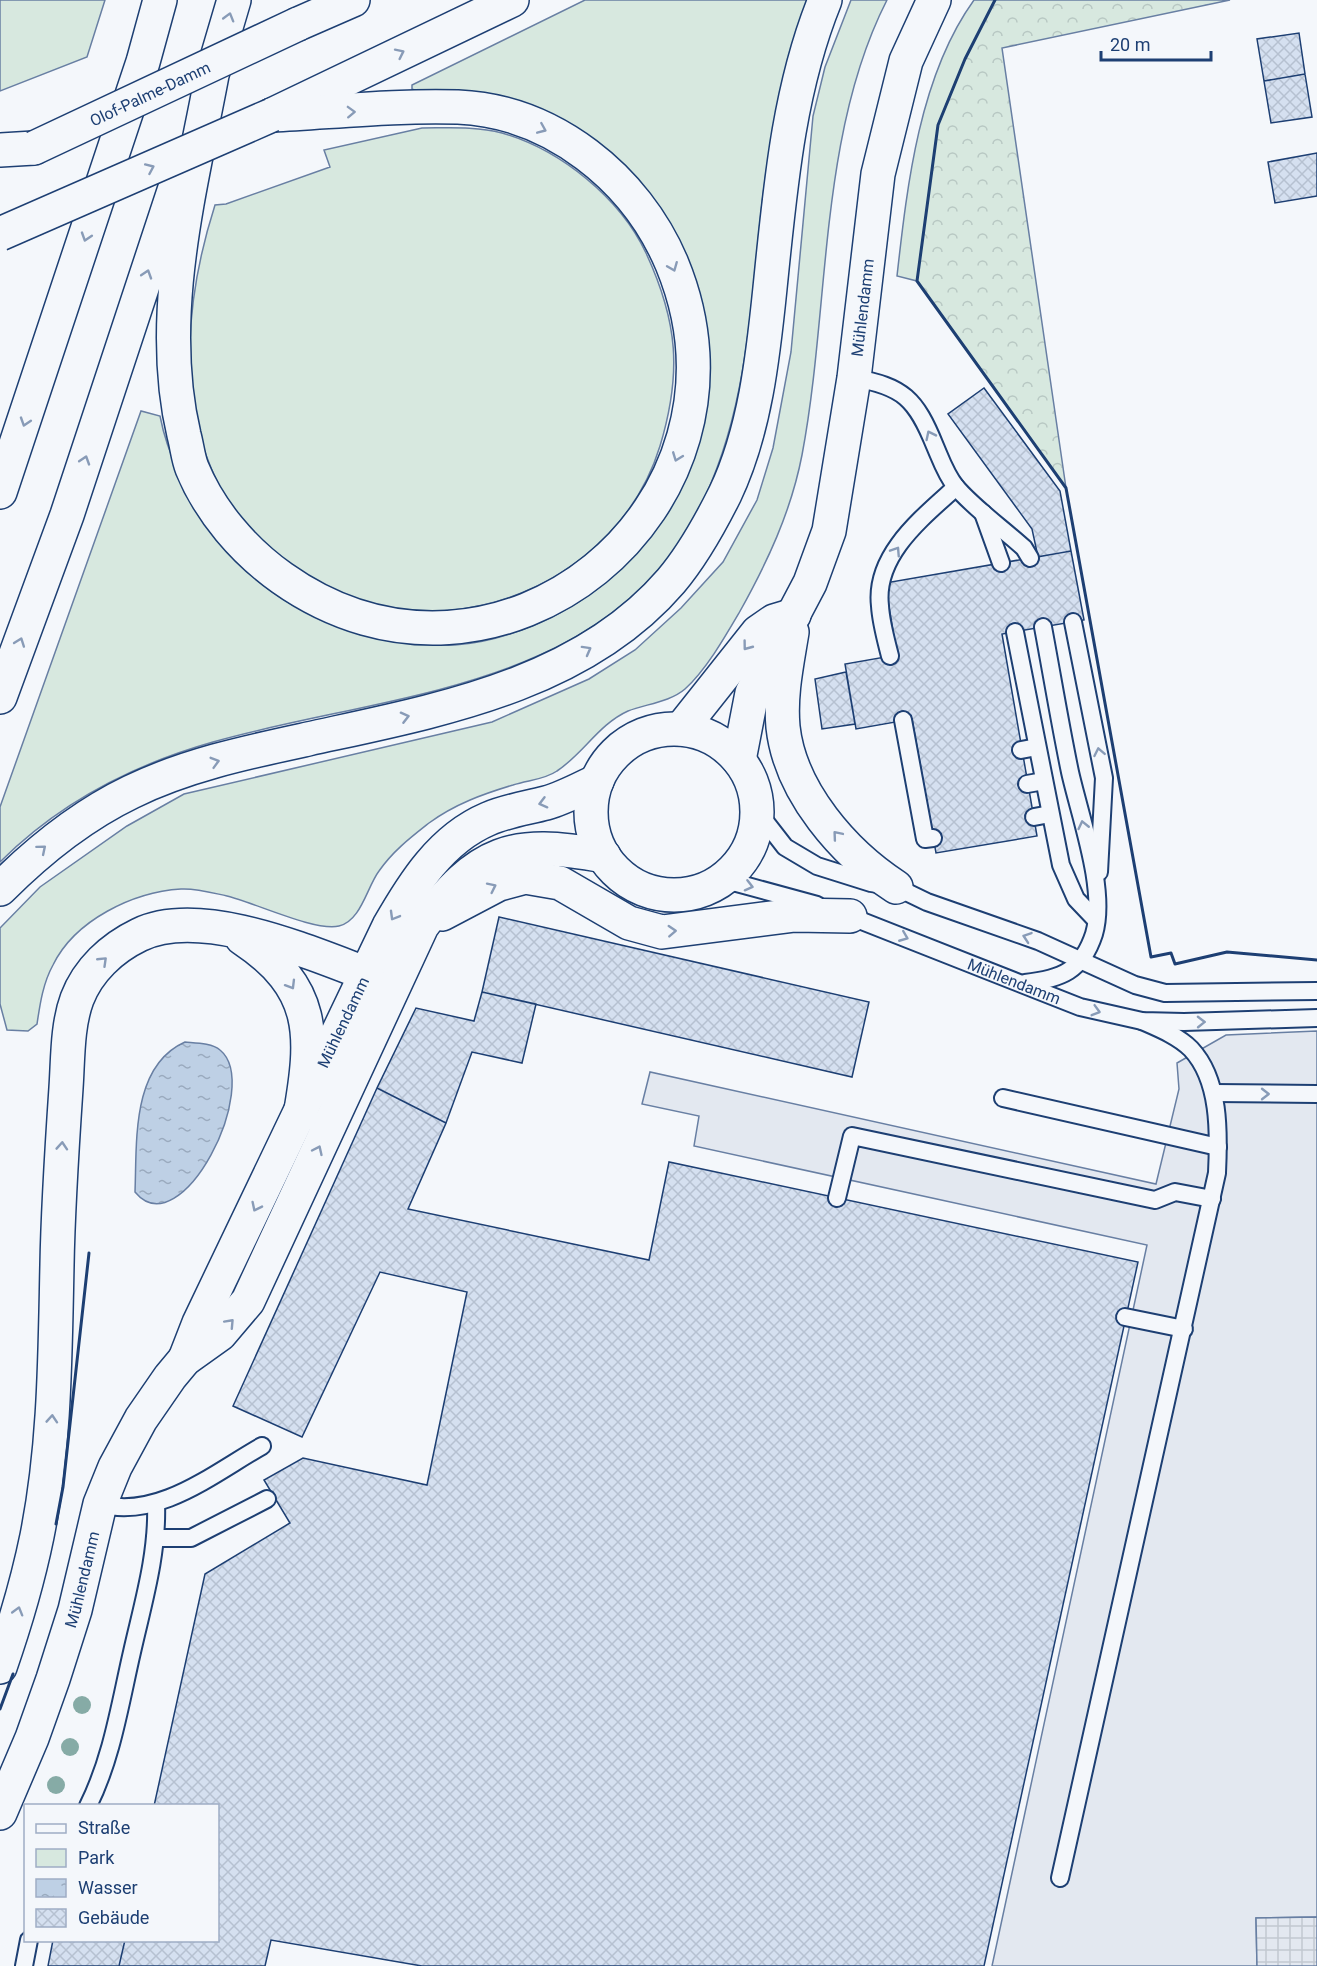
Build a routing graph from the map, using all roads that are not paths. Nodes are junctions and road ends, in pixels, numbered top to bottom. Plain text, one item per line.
1 (146, 0) edge
2 (160, 0) edge
3 (234, 0) edge
4 (353, 0) edge
5 (512, 0) edge
6 (825, 0) edge
7 (934, 0) edge
8 (143, 62) junction
9 (212, 75) junction
10 (272, 115) junction
11 (34, 148) junction
12 (0, 150) edge
13 (0, 163) edge
14 (0, 234) edge
15 (854, 378) junction
16 (956, 487) junction
17 (0, 492) edge
18 (981, 509) junction
19 (1030, 558) dead end
20 (1000, 563) dead end
21 (794, 615) junction
22 (1072, 622) dead end
23 (1043, 627) dead end
24 (1012, 643) dead end
25 (890, 645) dead end
26 (0, 697) edge
27 (903, 720) dead end
28 (681, 729) junction
29 (739, 760) junction
30 (597, 781) junction
31 (757, 811) junction
32 (1050, 814) junction
33 (1034, 817) dead end
34 (933, 838) dead end
35 (604, 856) junction
36 (722, 879) junction
37 (896, 887) junction
38 (0, 889) edge
39 (1098, 894) junction
40 (850, 916) junction
41 (1096, 920) junction
42 (422, 926) junction
43 (233, 932) junction
44 (1080, 962) junction
45 (383, 975) junction
46 (1021, 983) junction
47 (1317, 991) edge
48 (1317, 1018) edge
49 (1142, 1021) junction
50 (1214, 1094) junction
51 (1317, 1094) edge
52 (1004, 1098) dead end
53 (300, 1116) junction
54 (1218, 1147) junction
55 (837, 1198) dead end
56 (1212, 1199) junction
57 (1125, 1317) dead end
58 (1184, 1329) junction
59 (185, 1359) junction
60 (262, 1446) dead end
61 (267, 1499) dead end
62 (156, 1503) junction
63 (100, 1504) junction
64 (155, 1538) junction
65 (0, 1666) edge
66 (89, 1804) edge
67 (0, 1813) edge
68 (1060, 1878) dead end
69 (29, 1942) edge
70 (24, 1966) edge

1 - 8 main road
2 - 8 main road
9 -> 3 main road
4 - 11 main road, Olof-Palme-Damm, bridge
10 -> 5 main road
38 -> 6 main road
7 - 15 main road, Mühlendamm
8 -> 17 main road
10 -> 9 main road
26 -> 9 main road
14 -> 10 main road, bridge
11 - 12 main road
11 - 13 main road, Olof-Palme-Damm
16 -> 15 lane
15 - 21 main road, Mühlendamm
16 - 18 lane
25 -> 16 lane
18 - 19 lane
18 - 20 lane
21 -> 28 main road
21 - 29 main road, Mühlendamm
37 -> 21 main road
39 -> 22 lane
39 -> 23 lane
24 - 32 lane
27 - 34 lane
28 - 29 main road
28 - 30 main road
29 - 31 main road
30 - 35 main road
30 -> 45 main road, Mühlendamm
31 - 36 main road
31 - 37 lane
32 - 33 lane
32 - 41 lane
35 - 36 main road
35 - 42 main road, Mühlendamm
36 -> 40 lane, Mühlendamm
44 -> 37 lane
39 - 41 lane
42 -> 40 main road
40 -> 46 lane, Mühlendamm
41 - 44 lane
42 - 45 main road, Mühlendamm
43 - 45 main road
43 -> 53 main road
65 -> 43 main road
44 - 46 lane
44 - 47 lane
45 - 53 main road, Mühlendamm
59 -> 45 main road, Mühlendamm
46 -> 49 lane, Mühlendamm
49 -> 48 lane, Mühlendamm
49 - 50 lane
50 -> 51 lane
50 - 54 lane
52 - 54 lane
53 -> 59 main road, Mühlendamm
54 - 56 lane
55 - 56 lane
56 - 58 lane
57 - 58 lane
58 - 68 lane
59 - 63 main road, Mühlendamm
60 - 62 lane
61 - 64 lane
62 - 63 lane
62 - 64 lane
63 - 67 main road, Mühlendamm
64 - 66 lane
69 - 70 lane

